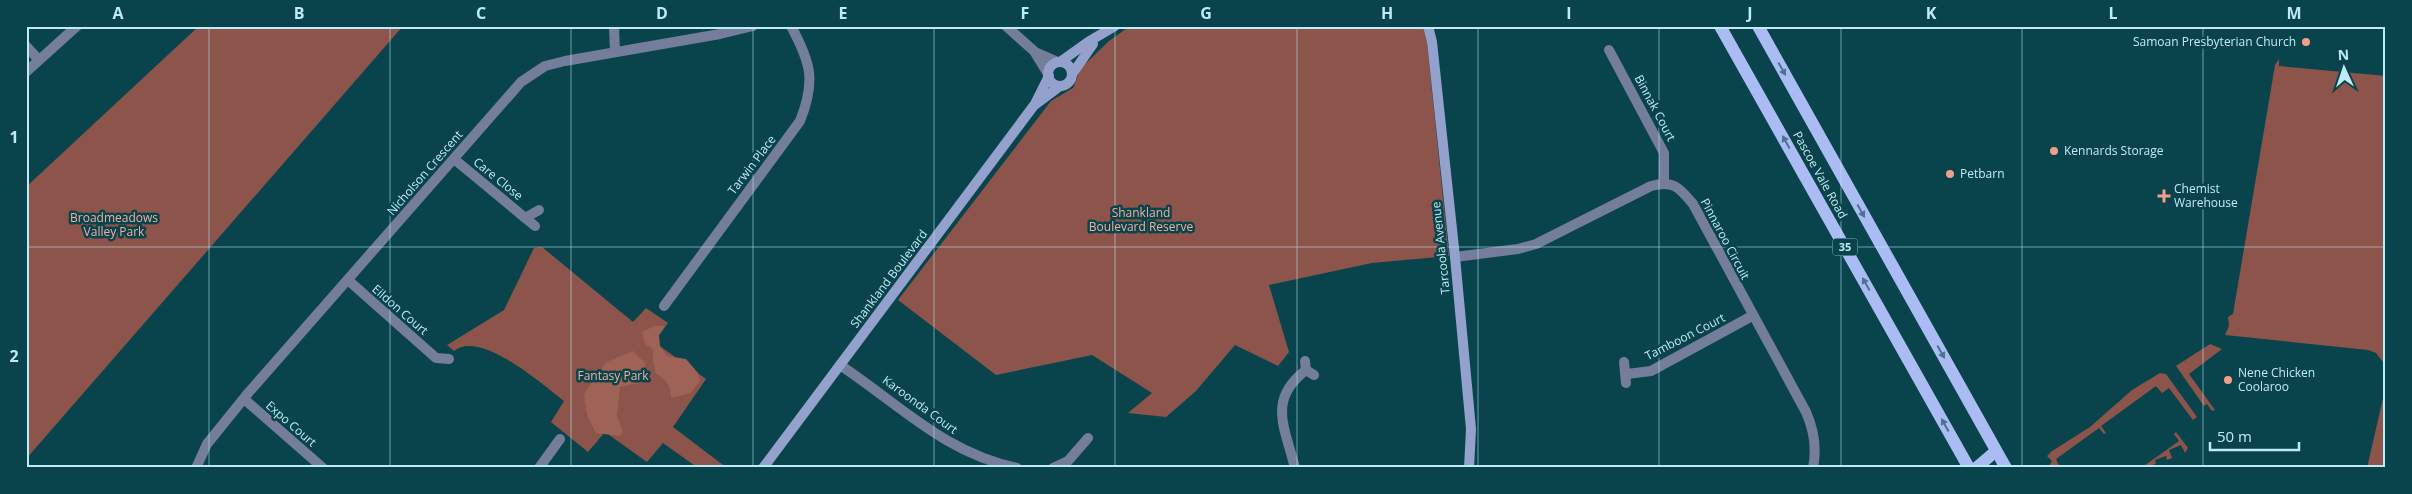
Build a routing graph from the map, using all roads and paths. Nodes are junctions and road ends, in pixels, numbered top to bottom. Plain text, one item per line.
1 (77, 26) edge
2 (614, 26) edge
3 (753, 26) edge
4 (791, 26) edge
5 (1006, 26) edge
6 (1115, 26) edge
7 (1428, 26) edge
8 (1720, 26) edge
9 (1758, 26) edge
10 (1100, 35) junction
11 (1615, 40) dead end
12 (26, 46) edge
13 (1034, 51) junction
14 (615, 52) junction
15 (38, 60) junction
16 (1059, 62) junction
17 (26, 72) edge
18 (1072, 72) junction
19 (1048, 75) junction
20 (1060, 86) junction
21 (1035, 104) junction
22 (454, 159) junction
23 (1664, 182) junction
24 (540, 210) dead end
25 (526, 218) junction
26 (535, 226) dead end
27 (1455, 257) junction
28 (348, 280) junction
29 (664, 306) dead end
30 (1752, 316) junction
31 (449, 359) dead end
32 (1624, 362) dead end
33 (840, 365) junction
34 (1308, 369) dead end
35 (244, 399) junction
36 (561, 438) dead end
37 (1088, 438) dead end
38 (1996, 450) junction
39 (2004, 465) edge
40 (196, 468) edge
41 (322, 468) edge
42 (539, 468) edge
43 (763, 468) edge
44 (1017, 468) edge
45 (1053, 468) edge
46 (1295, 468) edge
47 (1469, 468) edge
48 (1813, 468) edge
49 (1969, 468) edge
50 (1976, 468) edge
51 (1985, 468) edge

1 - 15 street
2 - 14 street
3 - 14 street, Nicholson Crescent
4 - 29 street, Tarwin Place
5 - 13 street
6 - 10 street
7 - 27 street, Tarcoola Avenue
49 -> 8 main road, Pascoe Vale Road / 35
9 -> 38 main road, Pascoe Vale Road / 35
10 - 16 street
10 - 18 street
11 - 23 street, Binnak Court
12 - 15 street
13 - 16 street
13 - 19 street
14 - 22 street, Nicholson Crescent
15 - 17 street
16 - 18 street
16 - 19 street
18 - 20 street
19 - 20 street
19 - 21 street, Shankland Boulevard
20 - 21 street, Shankland Boulevard
21 - 33 street, Shankland Boulevard
22 - 25 street, Care Close
22 - 28 street, Nicholson Crescent
23 - 27 street
23 - 30 street, Pinnaroo Circuit
24 - 25 street, Care Close
25 - 26 street, Care Close
27 - 47 street, Tarcoola Avenue
28 - 31 street, Eildon Court
28 - 35 street, Nicholson Crescent
30 - 32 street, Tamboon Court
30 - 48 street, Pinnaroo Circuit
33 - 43 street, Shankland Boulevard
33 - 44 street, Karoonda Court
34 - 46 street
35 - 40 street, Nicholson Crescent
35 - 41 street, Expo Court
36 - 42 street
37 - 45 street
38 - 39 main road, Pascoe Vale Road / 35
38 - 50 main road
39 - 51 main road

